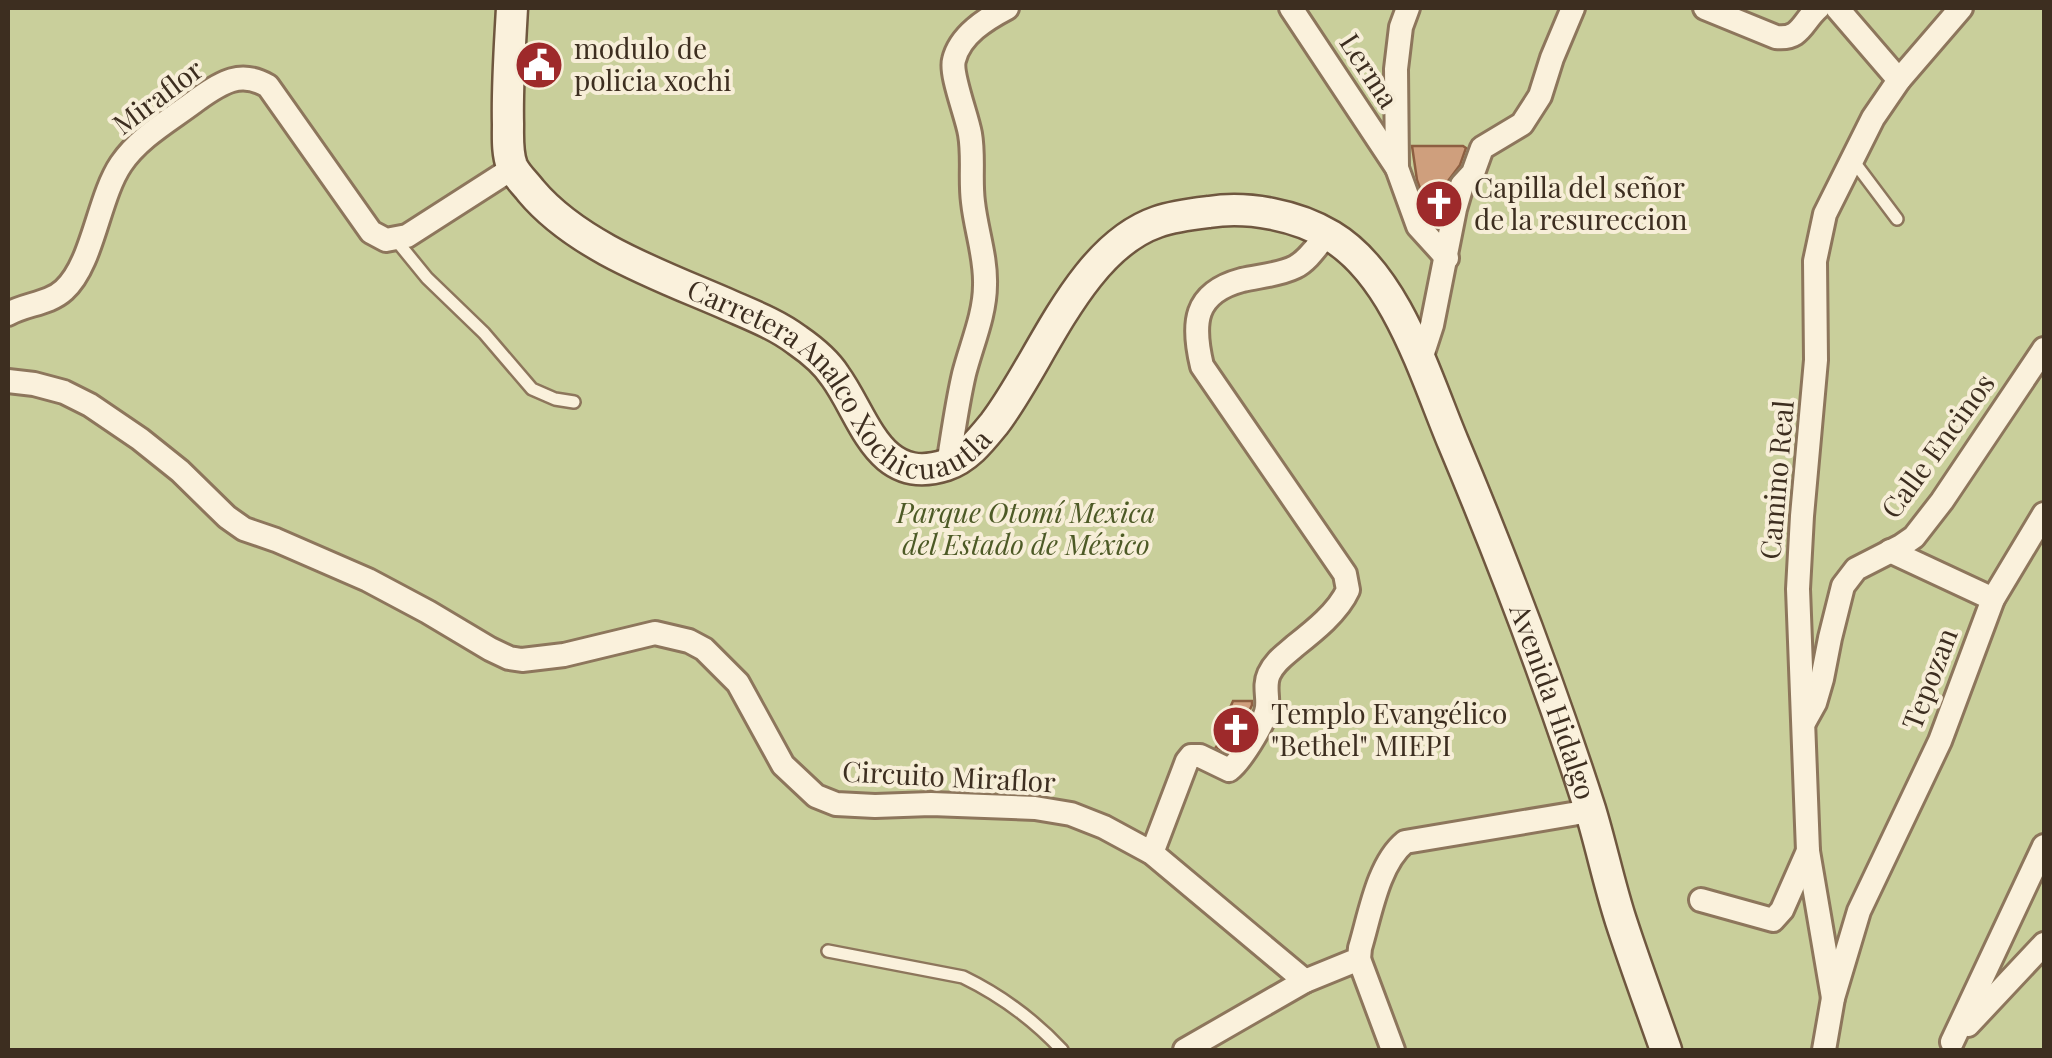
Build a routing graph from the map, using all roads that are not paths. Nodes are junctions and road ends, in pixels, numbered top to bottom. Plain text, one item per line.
1 (512, 8) edge
2 (1007, 8) edge
3 (1292, 8) edge
4 (1408, 8) edge
5 (1574, 8) edge
6 (1704, 8) edge
7 (1818, 8) edge
8 (1837, 8) edge
9 (1961, 8) edge
10 (1899, 80) junction
11 (1852, 159) junction
12 (513, 168) junction
13 (1397, 168) junction
14 (1897, 218) dead end
15 (1328, 233) junction
16 (396, 240) junction
17 (1447, 258) junction
18 (8, 314) edge
19 (2044, 349) edge
20 (1420, 362) junction
21 (8, 381) edge
22 (574, 402) dead end
23 (948, 465) junction
24 (2044, 514) edge
25 (1890, 551) junction
26 (1993, 599) junction
27 (1803, 724) junction
28 (1590, 811) junction
29 (2044, 846) edge
30 (1808, 851) junction
31 (1152, 853) junction
32 (1701, 900) dead end
33 (2044, 944) edge
34 (828, 951) dead end
35 (1358, 960) junction
36 (1305, 981) junction
37 (1833, 998) junction
38 (1949, 1046) edge
39 (1062, 1050) edge
40 (1185, 1050) edge
41 (1393, 1050) edge
42 (1666, 1050) edge
43 (1824, 1050) edge

1 - 12 main road
2 - 23 street
3 - 13 street, Lerma
4 - 13 street
5 - 17 street
6 - 7 street
8 - 10 street
9 - 10 street, Camino Real
10 - 11 street, Camino Real
11 - 14 lane
11 - 27 street, Camino Real
12 - 16 street
12 - 23 main road, Carretera Analco Xochicuautla
13 - 17 street
15 - 20 main road, Carretera Analco Xochicuautla
15 - 23 main road, Carretera Analco Xochicuautla
15 - 31 street
16 - 18 street, Miraflor
16 - 22 lane
17 - 20 street
19 - 25 street, Calle Encinos
20 - 28 main road, Avenida Hidalgo
21 - 31 street, Circuito Miraflor
24 - 26 street, Tepozan
25 - 26 street
25 - 27 street, Calle Encinos
26 - 37 street, Tepozan
27 - 30 street, Camino Real
28 - 35 street
28 - 42 main road, Avenida Hidalgo
29 - 38 street
30 - 32 street
30 - 37 street, Camino Real
31 - 36 street, Circuito Miraflor
33 - 38 street
34 - 39 lane
35 - 36 street
35 - 41 street
36 - 40 street
37 - 43 street

